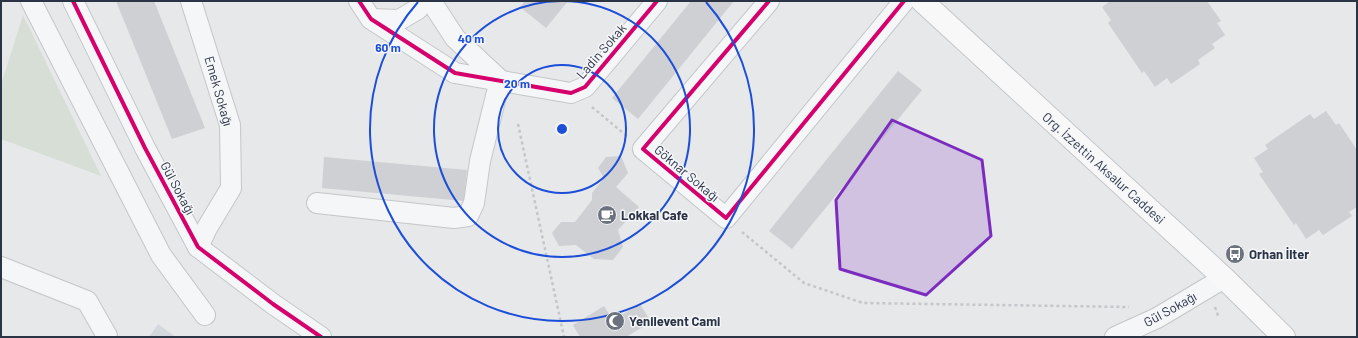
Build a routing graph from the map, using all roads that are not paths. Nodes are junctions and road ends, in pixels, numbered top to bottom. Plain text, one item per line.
1 (31, 1) edge
2 (73, 1) edge
3 (191, 1) edge
4 (359, 1) edge
5 (421, 1) edge
6 (431, 1) edge
7 (657, 1) edge
8 (769, 1) edge
9 (904, 1) edge
10 (922, 1) edge
11 (371, 18) junction
12 (500, 80) junction
13 (317, 203) dead end
14 (198, 247) junction
15 (1, 267) edge
16 (1224, 278) junction
17 (205, 315) dead end
18 (107, 337) edge
19 (321, 337) edge
20 (1115, 337) edge
21 (1284, 337) edge

1 - 17 street
2 - 14 street, Gül Sokağı
3 - 14 street, Emek Sokağı
4 - 11 street, Ladin Sokak
5 - 11 street
6 - 12 street
7 - 12 street, Ladin Sokak
8 - 9 street, Göknar Sokağı
10 - 16 main road, Org. İzzettin Aksalur Caddesi
11 - 12 street, Ladin Sokak
12 - 13 street
14 - 19 street, Gül Sokağı
15 - 18 street
16 - 20 street, Gül Sokağı
16 - 21 main road, Org. İzzettin Aksalur Caddesi

